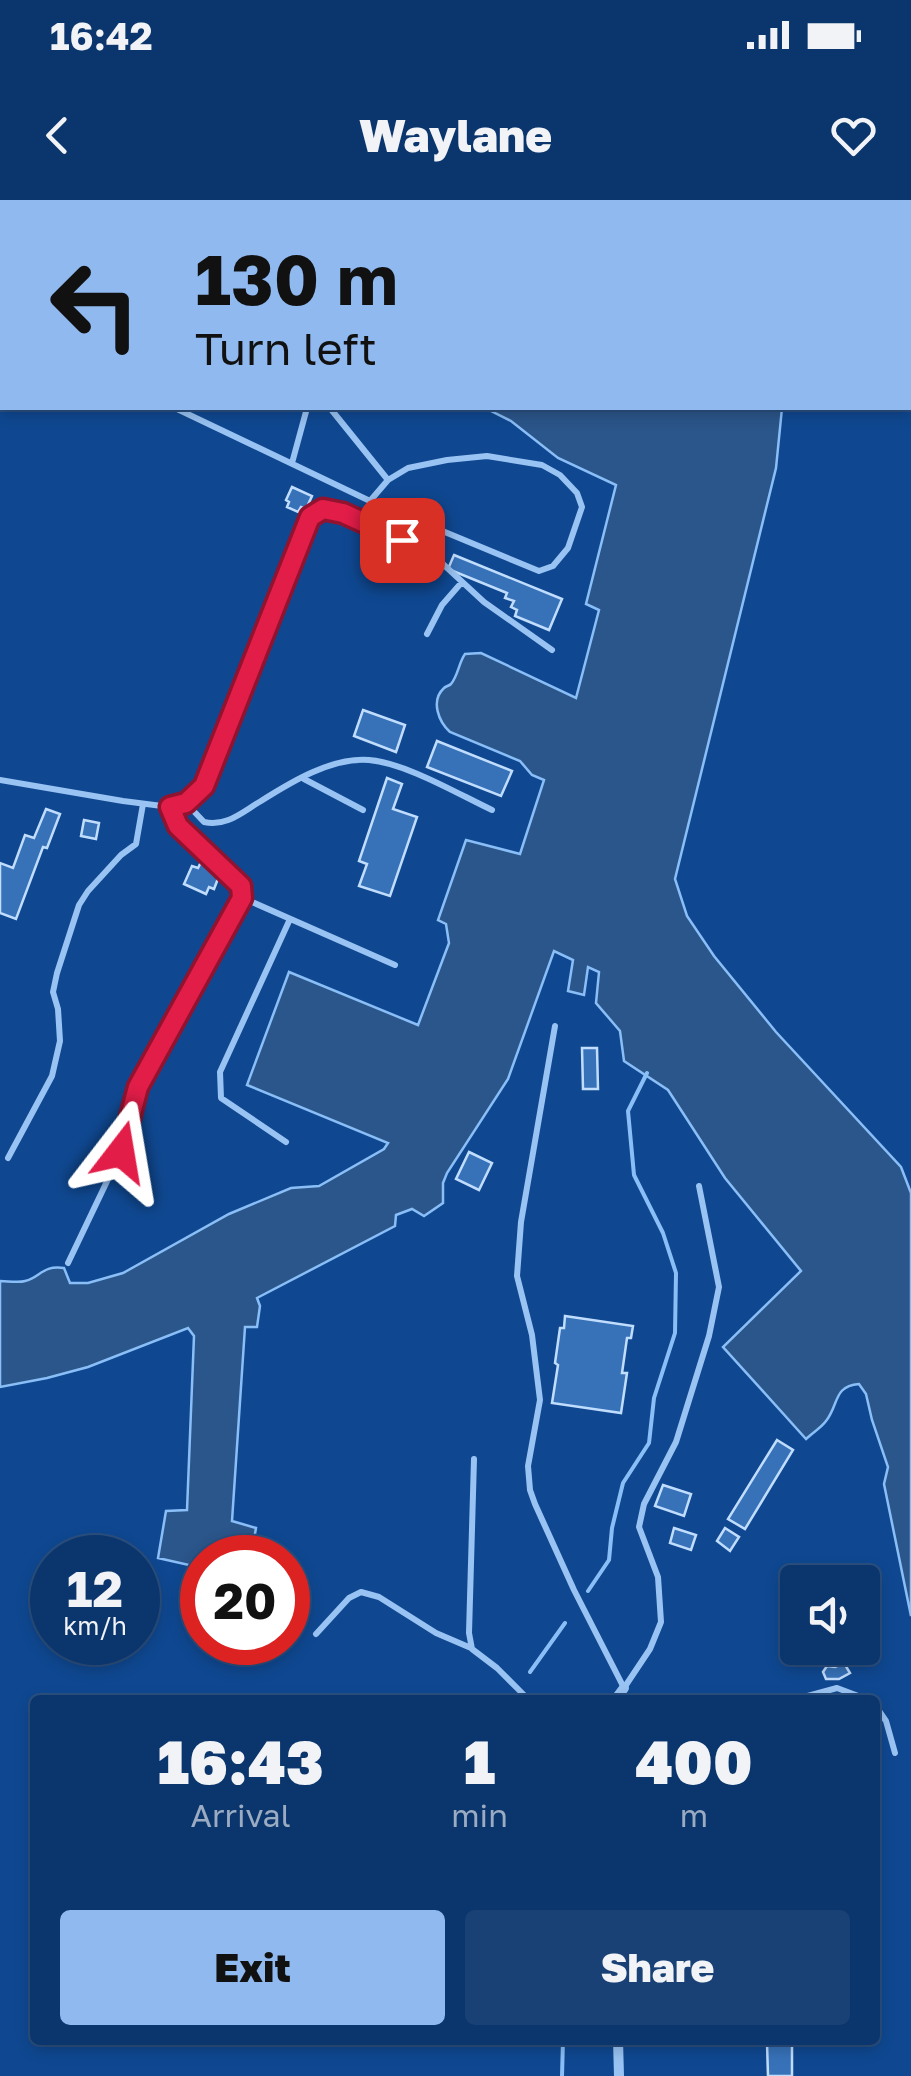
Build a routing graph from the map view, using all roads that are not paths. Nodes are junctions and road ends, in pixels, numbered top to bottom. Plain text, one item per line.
1 (179, 410) edge
2 (306, 410) edge
3 (332, 410) edge
4 (292, 463) junction
5 (388, 480) junction
6 (370, 501) junction
7 (462, 582) junction
8 (426, 634) dead end
9 (552, 650) dead end
10 (303, 778) junction
11 (0, 780) edge
12 (186, 803) junction
13 (143, 804) junction
14 (170, 807) junction
15 (363, 810) dead end
16 (492, 810) dead end
17 (242, 898) junction
18 (290, 919) junction
19 (394, 965) dead end
20 (555, 1026) dead end
21 (286, 1142) dead end
22 (8, 1158) dead end
23 (699, 1186) dead end
24 (68, 1262) dead end
25 (474, 1460) dead end
26 (316, 1634) dead end
27 (472, 1648) junction
28 (624, 1688) junction
29 (524, 1695) edge
30 (619, 1695) edge
31 (811, 1695) edge
32 (856, 1695) edge
33 (880, 1712) edge
34 (895, 1753) dead end
35 (618, 2045) edge
36 (619, 2076) edge

1 - 4 lane
2 - 4 lane
3 - 5 lane
4 - 6 lane
5 - 6 lane
5 - 6 lane
7 - 8 lane
7 - 9 lane
7 - 12 lane
10 - 12 lane
10 - 15 lane
10 - 16 lane
11 - 13 lane
12 - 14 lane
13 - 14 lane
13 - 22 lane
14 - 17 lane
17 - 18 lane
17 - 24 lane
18 - 19 lane
18 - 21 lane
20 - 28 lane
23 - 28 lane
25 - 27 lane
26 - 27 lane
27 - 29 lane
28 - 30 street
31 - 32 lane
33 - 34 lane
35 - 36 street

